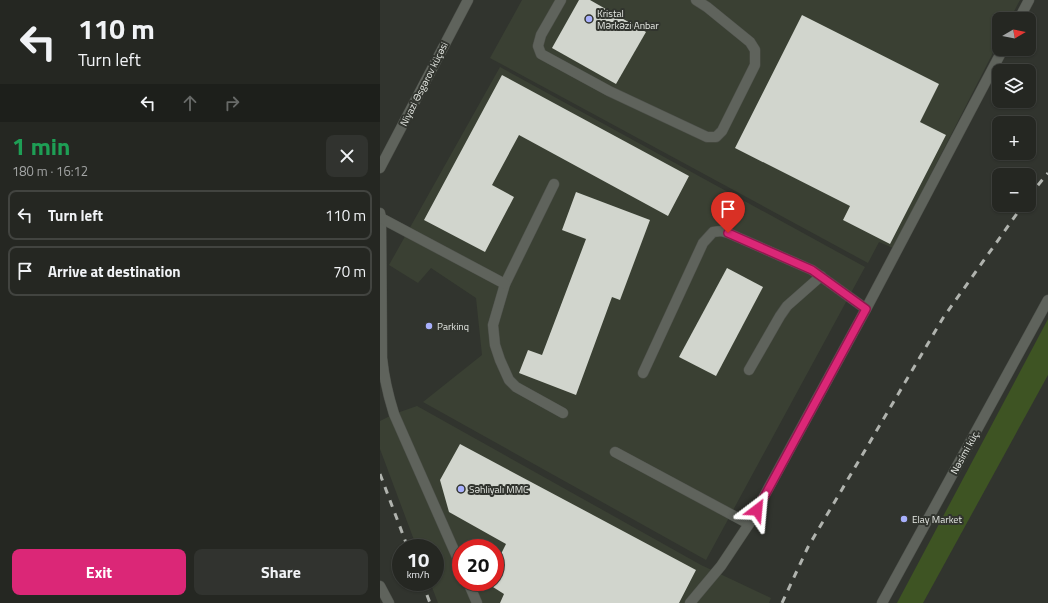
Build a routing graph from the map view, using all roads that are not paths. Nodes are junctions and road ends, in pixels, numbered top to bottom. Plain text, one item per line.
1 (468, 0) edge
2 (561, 0) edge
3 (696, 0) edge
4 (1029, 0) edge
5 (1023, 12) edge
6 (1000, 56) edge
7 (380, 168) edge
8 (554, 184) dead end
9 (381, 215) edge
10 (821, 276) junction
11 (505, 284) junction
12 (1048, 300) edge
13 (866, 309) junction
14 (749, 370) dead end
15 (643, 373) dead end
16 (563, 413) dead end
17 (615, 452) dead end
18 (750, 524) junction
19 (452, 546) edge
20 (380, 586) edge
21 (472, 591) edge
22 (385, 599) edge
23 (477, 603) edge
24 (690, 603) edge
25 (882, 603) edge

1 - 7 street, Niyazi Əsgərov küçəsi
2 - 3 street
4 - 5 street
6 - 13 street
8 - 11 street
9 - 11 street
9 - 19 street
10 - 13 street
10 - 14 street
10 - 15 street
11 - 16 street
12 - 25 street, Nəsimi küç.
13 - 18 street
17 - 18 street
18 - 24 street
20 - 22 street
21 - 23 street

